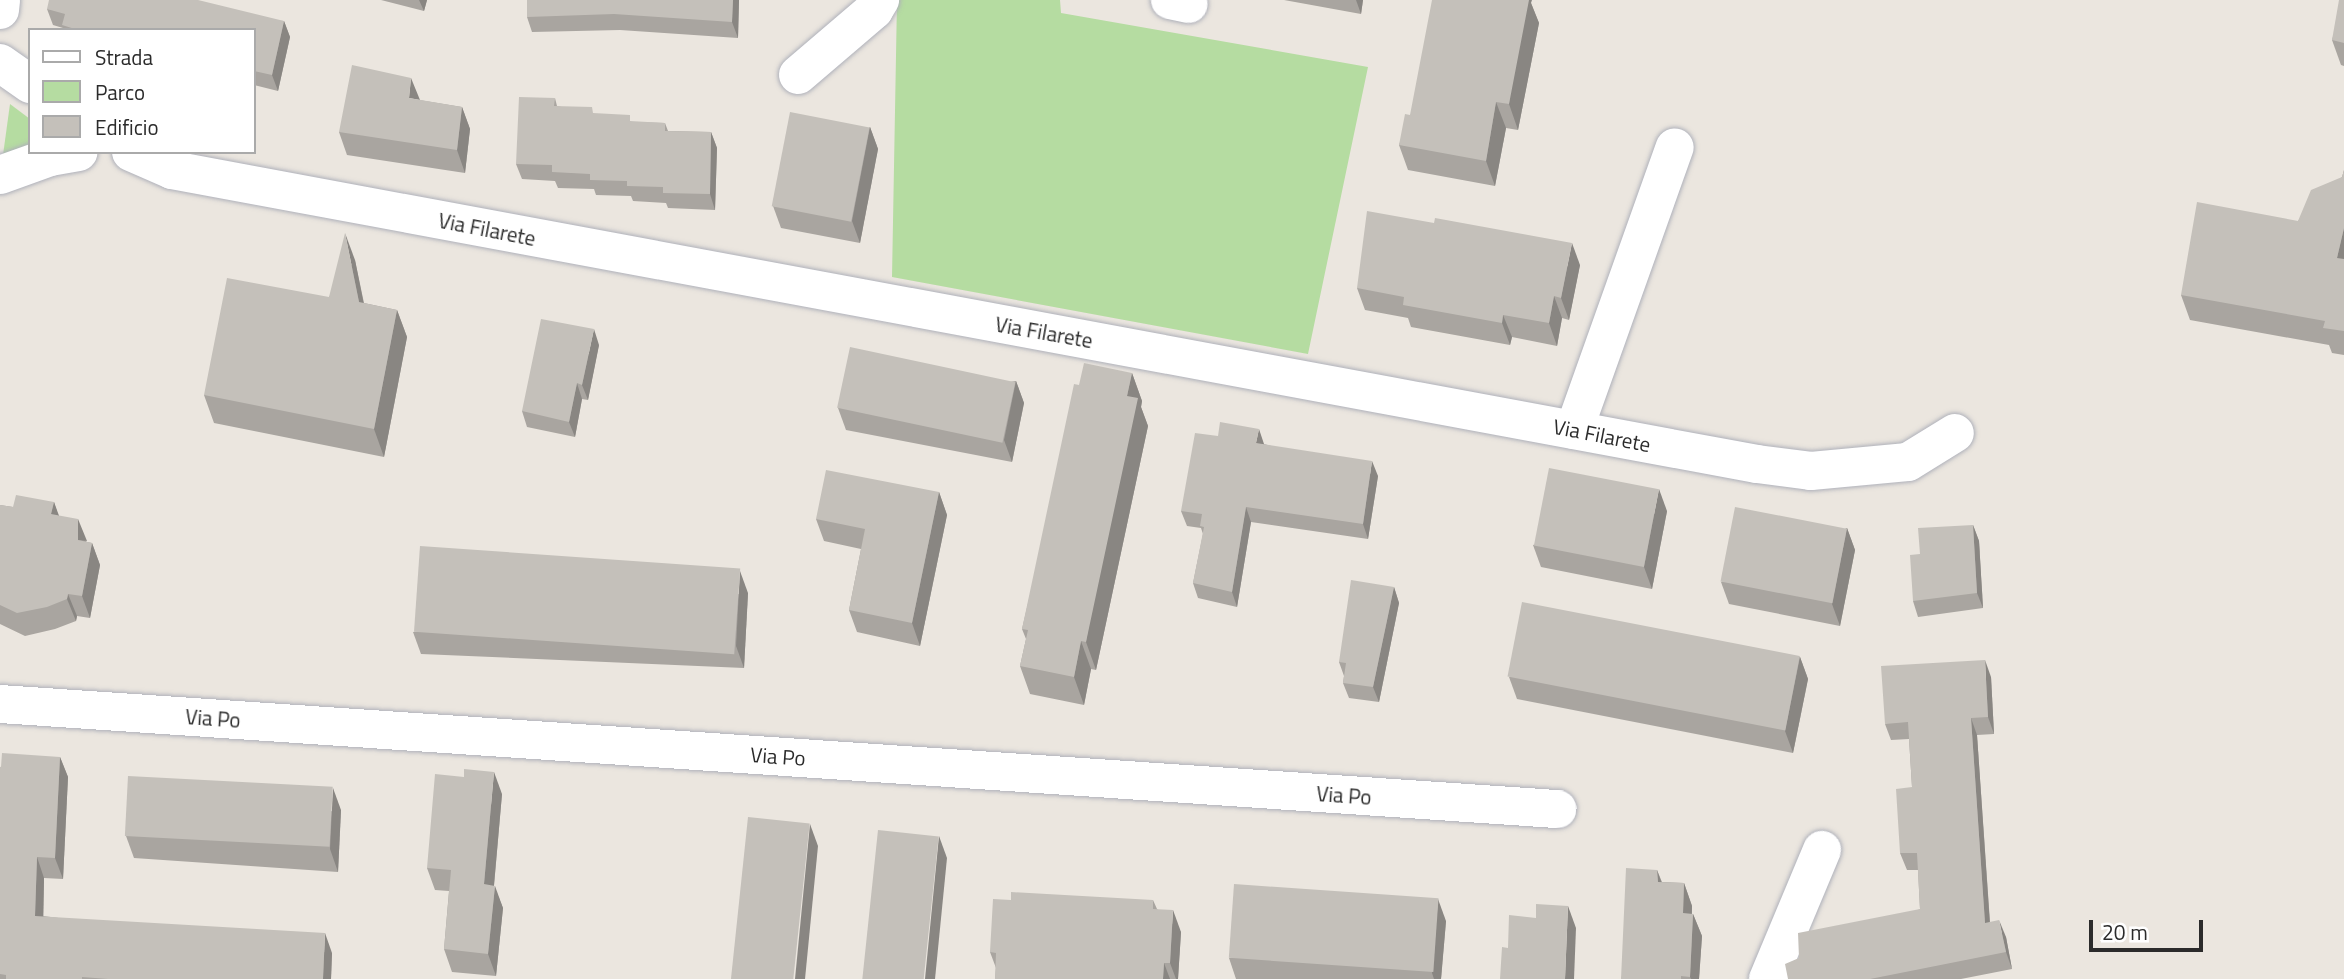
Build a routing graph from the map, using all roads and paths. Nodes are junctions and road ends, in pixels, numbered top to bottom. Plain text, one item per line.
1 (1, 0) edge
2 (880, 0) edge
3 (0, 10) edge
4 (0, 63) edge
5 (798, 75) dead end
6 (28, 83) edge
7 (1675, 148) dead end
8 (67, 154) edge
9 (136, 154) edge
10 (0, 175) edge
11 (1574, 430) junction
12 (1955, 433) dead end
13 (0, 704) edge
14 (1557, 809) dead end
15 (1822, 850) dead end
16 (1768, 979) edge

1 - 3 street
2 - 5 street
4 - 6 street
7 - 11 street
8 - 10 street
9 - 11 street, Via Filarete
11 - 12 street, Via Filarete
13 - 14 street, Via Po
15 - 16 street

